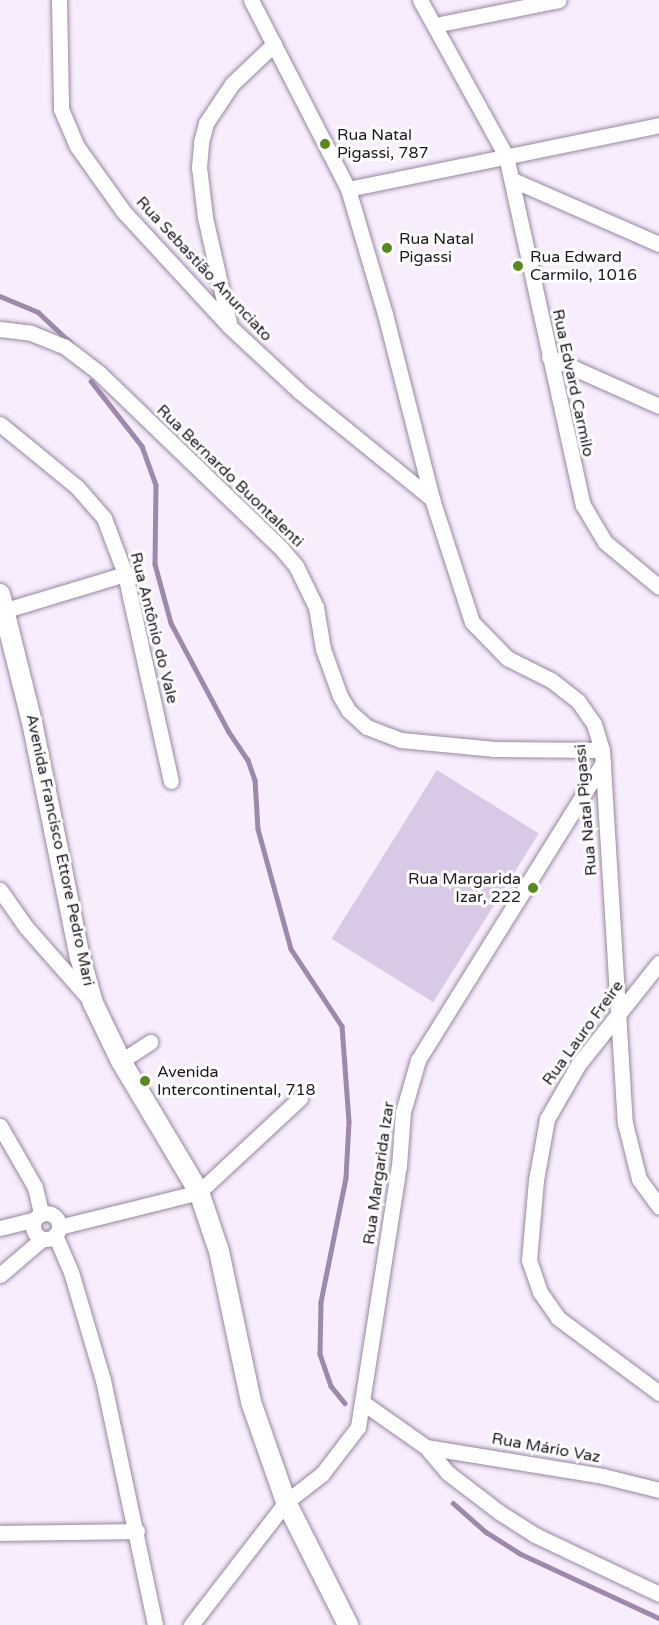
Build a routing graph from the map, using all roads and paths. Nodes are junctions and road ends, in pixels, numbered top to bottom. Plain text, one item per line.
1 (59, 0) edge
2 (251, 0) edge
3 (420, 0) edge
4 (559, 0) edge
5 (435, 25) junction
6 (274, 44) junction
7 (659, 125) edge
8 (506, 156) junction
9 (513, 180) junction
10 (348, 189) junction
11 (659, 244) edge
12 (230, 326) junction
13 (0, 329) edge
14 (549, 357) junction
15 (659, 406) edge
16 (0, 424) edge
17 (432, 499) junction
18 (124, 574) junction
19 (659, 587) edge
20 (3, 602) edge
21 (603, 757) junction
22 (171, 781) dead end
23 (0, 890) edge
24 (659, 963) edge
25 (93, 1003) junction
26 (616, 1014) junction
27 (150, 1042) dead end
28 (121, 1061) junction
29 (300, 1098) dead end
30 (0, 1126) edge
31 (199, 1192) junction
32 (659, 1208) edge
33 (38, 1216) junction
34 (0, 1228) edge
35 (52, 1233) junction
36 (0, 1275) edge
37 (659, 1393) edge
38 (362, 1402) junction
39 (426, 1447) junction
40 (659, 1490) edge
41 (286, 1502) junction
42 (137, 1531) junction
43 (0, 1533) edge
44 (659, 1594) edge
45 (156, 1625) edge
46 (191, 1625) edge
47 (348, 1625) edge

1 - 12 street, Rua Sebastião Anunciato
2 - 6 street, Rua Natal Pigassi
3 - 5 street, Rua Edvard Carmilo
4 - 5 street
5 - 8 street, Rua Edvard Carmilo
6 - 10 street, Rua Natal Pigassi
6 - 12 street
7 - 8 street
8 - 9 street, Rua Edvard Carmilo
8 - 10 street
9 - 11 street
9 - 14 street, Rua Edvard Carmilo
10 - 17 street, Rua Natal Pigassi
12 - 17 street, Rua Sebastião Anunciato
13 - 21 street, Rua Bernardo Buontalenti
14 - 15 street
14 - 19 street, Rua Edvard Carmilo
16 - 18 street, Rua Antônio do Vale
17 - 21 street, Rua Natal Pigassi
18 - 20 street
18 - 22 street, Rua Antônio do Vale
20 - 25 street, Avenida Francisco Ettore Pedro Mari
21 - 26 street, Rua Natal Pigassi
21 - 38 street, Rua Margarida Izar
23 - 25 street
24 - 26 street, Rua Lauro Freire
25 - 28 street, Avenida Francisco Ettore Pedro Mari
26 - 32 street, Rua Natal Pigassi
26 - 37 street, Rua Lauro Freire
27 - 28 street
28 - 31 street, Avenida Francisco Ettore Pedro Mari
29 - 31 street
30 - 33 street
31 - 35 street
31 - 41 street, Avenida Francisco Ettore Pedro Mari
33 - 34 street
33 - 35 street
33 - 35 street
35 - 36 street
35 - 42 street
38 - 39 street
38 - 41 street, Rua Margarida Izar
39 - 40 street, Rua Mário Vaz
39 - 44 street
41 - 46 street, Rua Margarida Izar
41 - 47 street, Avenida Francisco Ettore Pedro Mari
42 - 43 street
42 - 45 street

